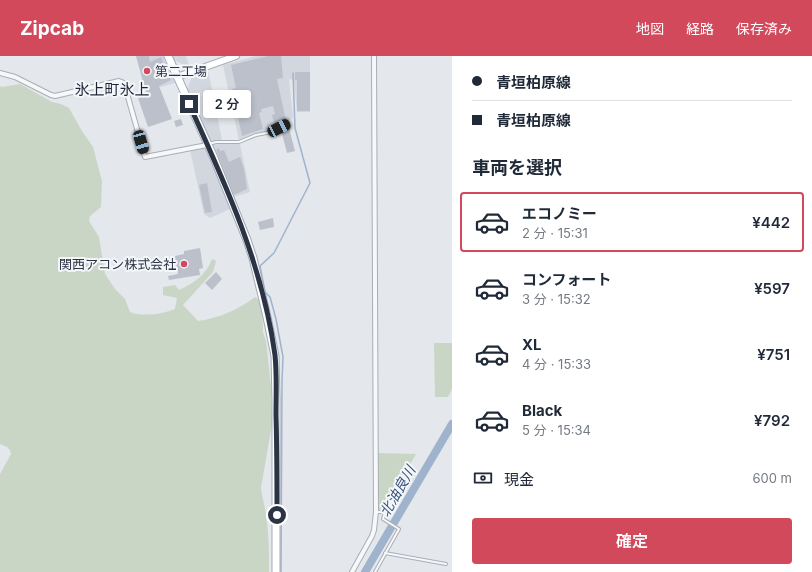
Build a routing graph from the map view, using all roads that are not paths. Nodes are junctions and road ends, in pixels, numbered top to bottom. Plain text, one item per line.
1 (168, 56) edge
2 (236, 56) edge
3 (374, 56) edge
4 (0, 73) edge
5 (177, 77) junction
6 (287, 124) dead end
7 (207, 144) junction
8 (376, 512) junction
9 (386, 553) junction
10 (446, 564) dead end
11 (276, 572) edge
12 (352, 572) edge
13 (375, 572) edge

1 - 5 main road
2 - 5 street
3 - 8 street
4 - 7 street
5 - 7 main road
6 - 7 lane
7 - 11 main road
8 - 9 lane
8 - 12 street
9 - 10 lane
9 - 13 lane

